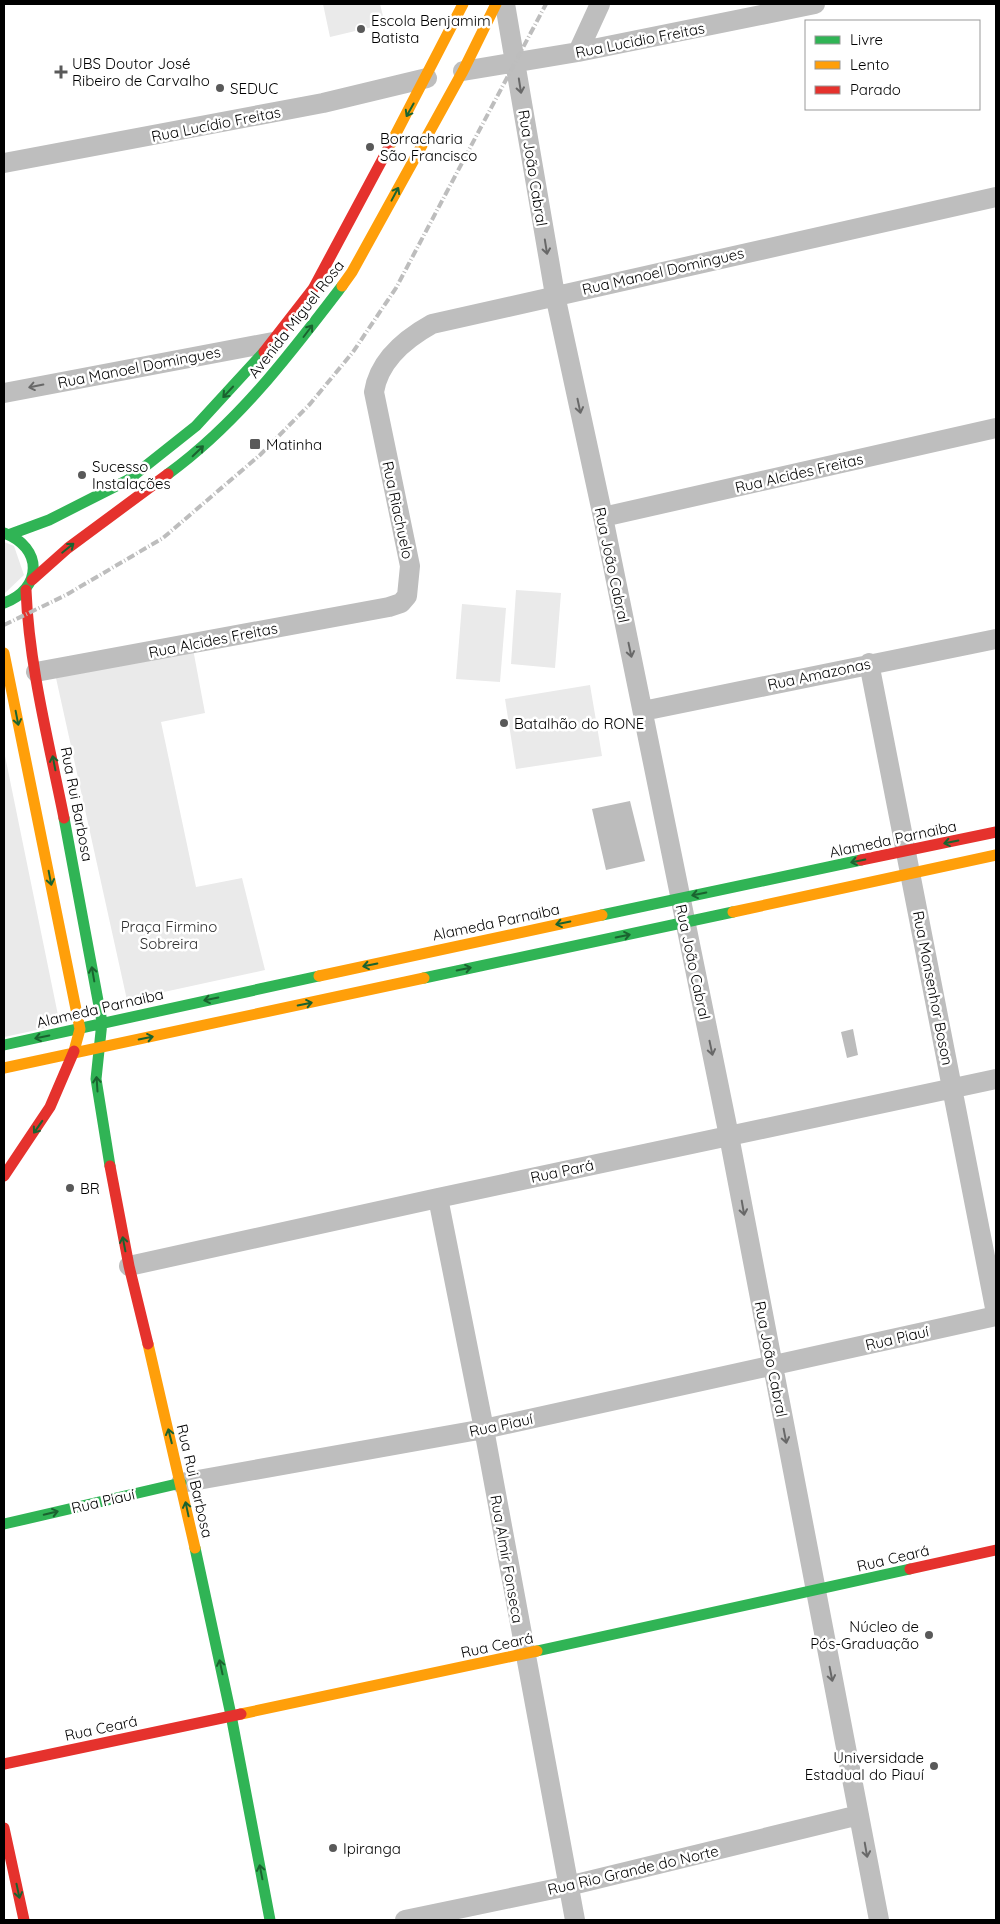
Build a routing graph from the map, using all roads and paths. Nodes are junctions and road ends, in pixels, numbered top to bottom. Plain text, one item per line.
1 (463, 4) edge
2 (496, 4) edge
3 (505, 4) edge
4 (600, 4) edge
5 (815, 4) edge
6 (578, 52) junction
7 (516, 64) junction
8 (463, 71) junction
9 (427, 78) junction
10 (4, 164) edge
11 (996, 197) edge
12 (554, 295) junction
13 (273, 342) junction
14 (4, 392) edge
15 (375, 403) joint
16 (996, 428) edge
17 (603, 517) junction
18 (7, 534) edge
19 (29, 585) junction
20 (4, 602) edge
21 (389, 607) joint
22 (996, 639) edge
23 (4, 653) edge
24 (869, 663) junction
25 (36, 672) junction
26 (643, 711) junction
27 (48, 801) junction
28 (996, 832) edge
29 (906, 852) junction
30 (996, 855) edge
31 (910, 874) junction
32 (679, 898) junction
33 (685, 923) junction
34 (402, 958) junction
35 (407, 981) junction
36 (102, 1022) junction
37 (80, 1029) junction
38 (4, 1045) edge
39 (98, 1049) junction
40 (75, 1053) junction
41 (4, 1068) edge
42 (996, 1079) edge
43 (952, 1088) junction
44 (67, 1104) dead end
45 (51, 1109) junction
46 (90, 1109) dead end
47 (101, 1118) junction
48 (729, 1136) junction
49 (4, 1176) edge
50 (438, 1198) junction
51 (128, 1266) junction
52 (996, 1314) edge
53 (772, 1366) junction
54 (484, 1429) junction
55 (181, 1483) junction
56 (4, 1524) edge
57 (996, 1550) edge
58 (815, 1591) junction
59 (524, 1654) junction
60 (231, 1715) junction
61 (4, 1764) edge
62 (859, 1815) junction
63 (4, 1828) edge
64 (568, 1886) junction
65 (24, 1920) edge
66 (270, 1920) edge
67 (405, 1920) edge
68 (575, 1920) edge
69 (879, 1920) edge

1 - 9 main road, Avenida Miguel Rosa
2 - 8 main road, Avenida Miguel Rosa
3 - 7 street, Rua João Cabral
4 - 6 street
5 - 6 street, Rua Lucidio Freitas
6 - 7 street, Rua Lucidio Freitas
7 - 8 street, Rua Lucidio Freitas
7 -> 12 street, Rua João Cabral
19 -> 8 main road, Avenida Miguel Rosa
9 - 10 street, Rua Lucídio Freitas
9 -> 13 main road, Avenida Miguel Rosa
11 - 12 street, Rua Manoel Domingues
12 - 15 street, Rua Manoel Domingues
12 -> 17 street, Rua João Cabral
13 -> 14 street, Rua Manoel Domingues
13 -> 18 main road, Avenida Miguel Rosa
15 - 21 street, Rua Riachuelo
16 - 17 street, Rua Alcides Freitas
17 -> 26 street, Rua João Cabral
18 - 19 main road, Rua Rui Barbosa
19 - 20 main road, Avenida Miguel Rosa
19 - 25 main road, Rua Rui Barbosa
21 - 25 street, Rua Alcides Freitas
22 - 24 street, Rua Amazonas
23 -> 27 main road, Rua Rui Barbosa
24 - 26 street, Rua Amazonas
24 - 29 street, Rua Monsenhor Boson
27 -> 25 main road, Rua Rui Barbosa
26 - 32 street, Rua João Cabral
36 -> 27 main road, Rua Rui Barbosa
27 -> 37 main road, Rua Rui Barbosa
28 -> 29 main road, Alameda Parnaiba
29 - 31 street, Rua Monsenhor Boson
29 -> 32 main road, Alameda Parnaiba
30 - 31 main road
31 - 33 main road
31 - 43 street, Rua Monsenhor Boson
32 - 33 street, Rua João Cabral
32 -> 34 main road, Alameda Parnaiba
35 -> 33 main road
33 -> 48 street, Rua João Cabral
34 - 35 main road
34 -> 36 main road, Alameda Parnaiba
39 -> 35 main road
36 - 37 main road, Alameda Parnaiba
36 - 39 main road, Rua Rui Barbosa
37 -> 38 main road, Alameda Parnaiba
37 - 40 main road
39 - 40 main road
47 -> 39 main road, Rua Rui Barbosa
40 - 41 main road
40 - 45 main road
42 - 43 street, Rua Pará
43 - 48 street, Rua Pará
43 - 52 street, Rua Monsenhor Boson
44 - 45 main road
45 -> 49 main road
46 - 47 main road
51 -> 47 main road, Rua Rui Barbosa
48 - 50 street, Rua Pará
48 -> 53 street, Rua João Cabral
50 - 51 street, Rua Pará
50 - 54 street, Rua Almir Fonseca
55 -> 51 main road, Rua Rui Barbosa
52 - 53 street, Rua Piauí
53 - 54 street, Rua Piauí
53 -> 58 street, Rua João Cabral
54 - 55 street, Rua Piauí
54 - 59 street, Rua Almir Fonseca
56 -> 55 main road, Rua Piauí
60 -> 55 main road, Rua Rui Barbosa
57 - 58 main road, Rua Ceará
58 - 59 main road, Rua Ceará
58 -> 62 street, Rua João Cabral
59 - 60 main road, Rua Ceará
59 - 64 street, Rua Almir Fonseca
60 - 61 main road, Rua Ceará
66 -> 60 main road, Rua Rui Barbosa
62 - 64 street, Rua Rio Grande do Norte
62 -> 69 street, Rua João Cabral
63 -> 65 main road
64 - 67 street, Rua Rio Grande do Norte
64 - 68 street, Rua Almir Fonseca

